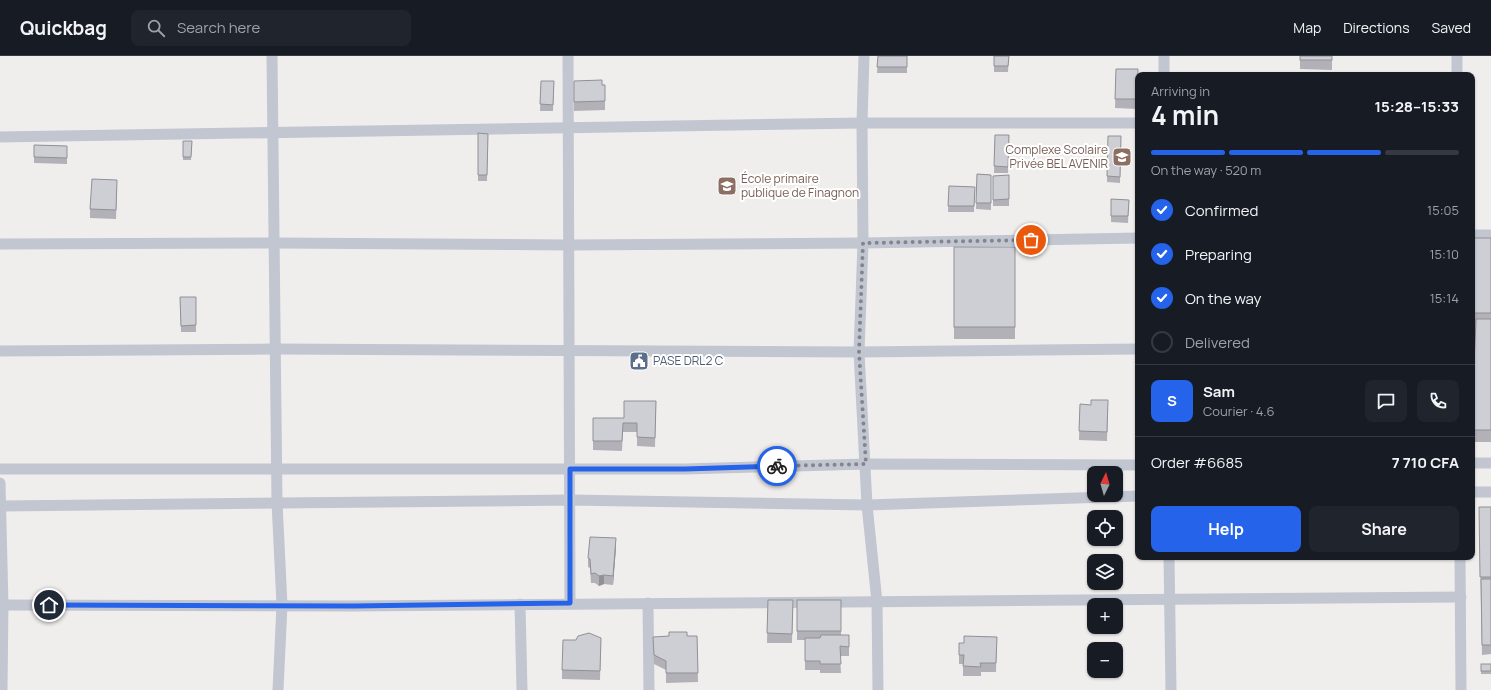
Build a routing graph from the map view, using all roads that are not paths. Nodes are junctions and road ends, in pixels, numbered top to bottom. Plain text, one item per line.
1 (272, 56) edge
2 (568, 56) edge
3 (864, 56) edge
4 (1164, 56) edge
5 (1457, 56) edge
6 (1164, 72) edge
7 (1457, 72) edge
8 (862, 123) junction
9 (1135, 124) edge
10 (568, 128) junction
11 (272, 133) junction
12 (0, 137) edge
13 (1475, 235) edge
14 (1491, 235) edge
15 (1135, 238) edge
16 (275, 242) junction
17 (863, 243) junction
18 (0, 244) edge
19 (569, 245) junction
20 (275, 349) junction
21 (1135, 349) edge
22 (569, 350) junction
23 (0, 351) edge
24 (859, 352) junction
25 (1475, 463) edge
26 (1491, 463) edge
27 (866, 464) junction
28 (1135, 465) edge
29 (0, 469) edge
30 (570, 469) junction
31 (277, 470) junction
32 (0, 483) edge
33 (1475, 492) edge
34 (1491, 492) edge
35 (1135, 496) edge
36 (570, 500) junction
37 (277, 502) junction
38 (867, 505) junction
39 (1, 506) edge
40 (1169, 560) edge
41 (1460, 560) edge
42 (1461, 597) junction
43 (1170, 599) junction
44 (877, 602) junction
45 (570, 603) junction
46 (648, 603) junction
47 (520, 604) junction
48 (1, 605) edge
49 (282, 605) junction
50 (2, 690) edge
51 (278, 690) edge
52 (522, 690) edge
53 (649, 690) edge
54 (878, 690) edge
55 (1171, 690) edge
56 (1461, 690) edge

1 - 11 street
2 - 10 street
3 - 8 street
4 - 6 street
5 - 7 street
8 - 9 street
8 - 10 street
8 - 17 street
10 - 11 street
10 - 19 street
11 - 12 street
11 - 16 street
13 - 14 street
15 - 17 street
16 - 18 street
16 - 19 street
16 - 20 street
17 - 19 street
17 - 24 street
19 - 22 street
20 - 22 street
20 - 23 street
20 - 31 street
21 - 24 street
22 - 24 street
22 - 30 street
24 - 27 street
25 - 26 street
27 - 28 street
27 - 30 street
27 - 38 street
29 - 31 street
30 - 31 street
30 - 36 street
31 - 37 street
32 - 39 street
33 - 34 street
35 - 38 street
36 - 37 street
36 - 38 street
36 - 45 street
37 - 39 street
37 - 49 street
38 - 44 street
39 - 48 street
40 - 43 street
41 - 42 street
42 - 43 street
42 - 56 street
43 - 44 street
43 - 55 street
44 - 46 street
44 - 54 street
45 - 46 street
45 - 47 street
46 - 53 street
47 - 49 street
47 - 52 street
48 - 49 street
48 - 50 street
49 - 51 street

